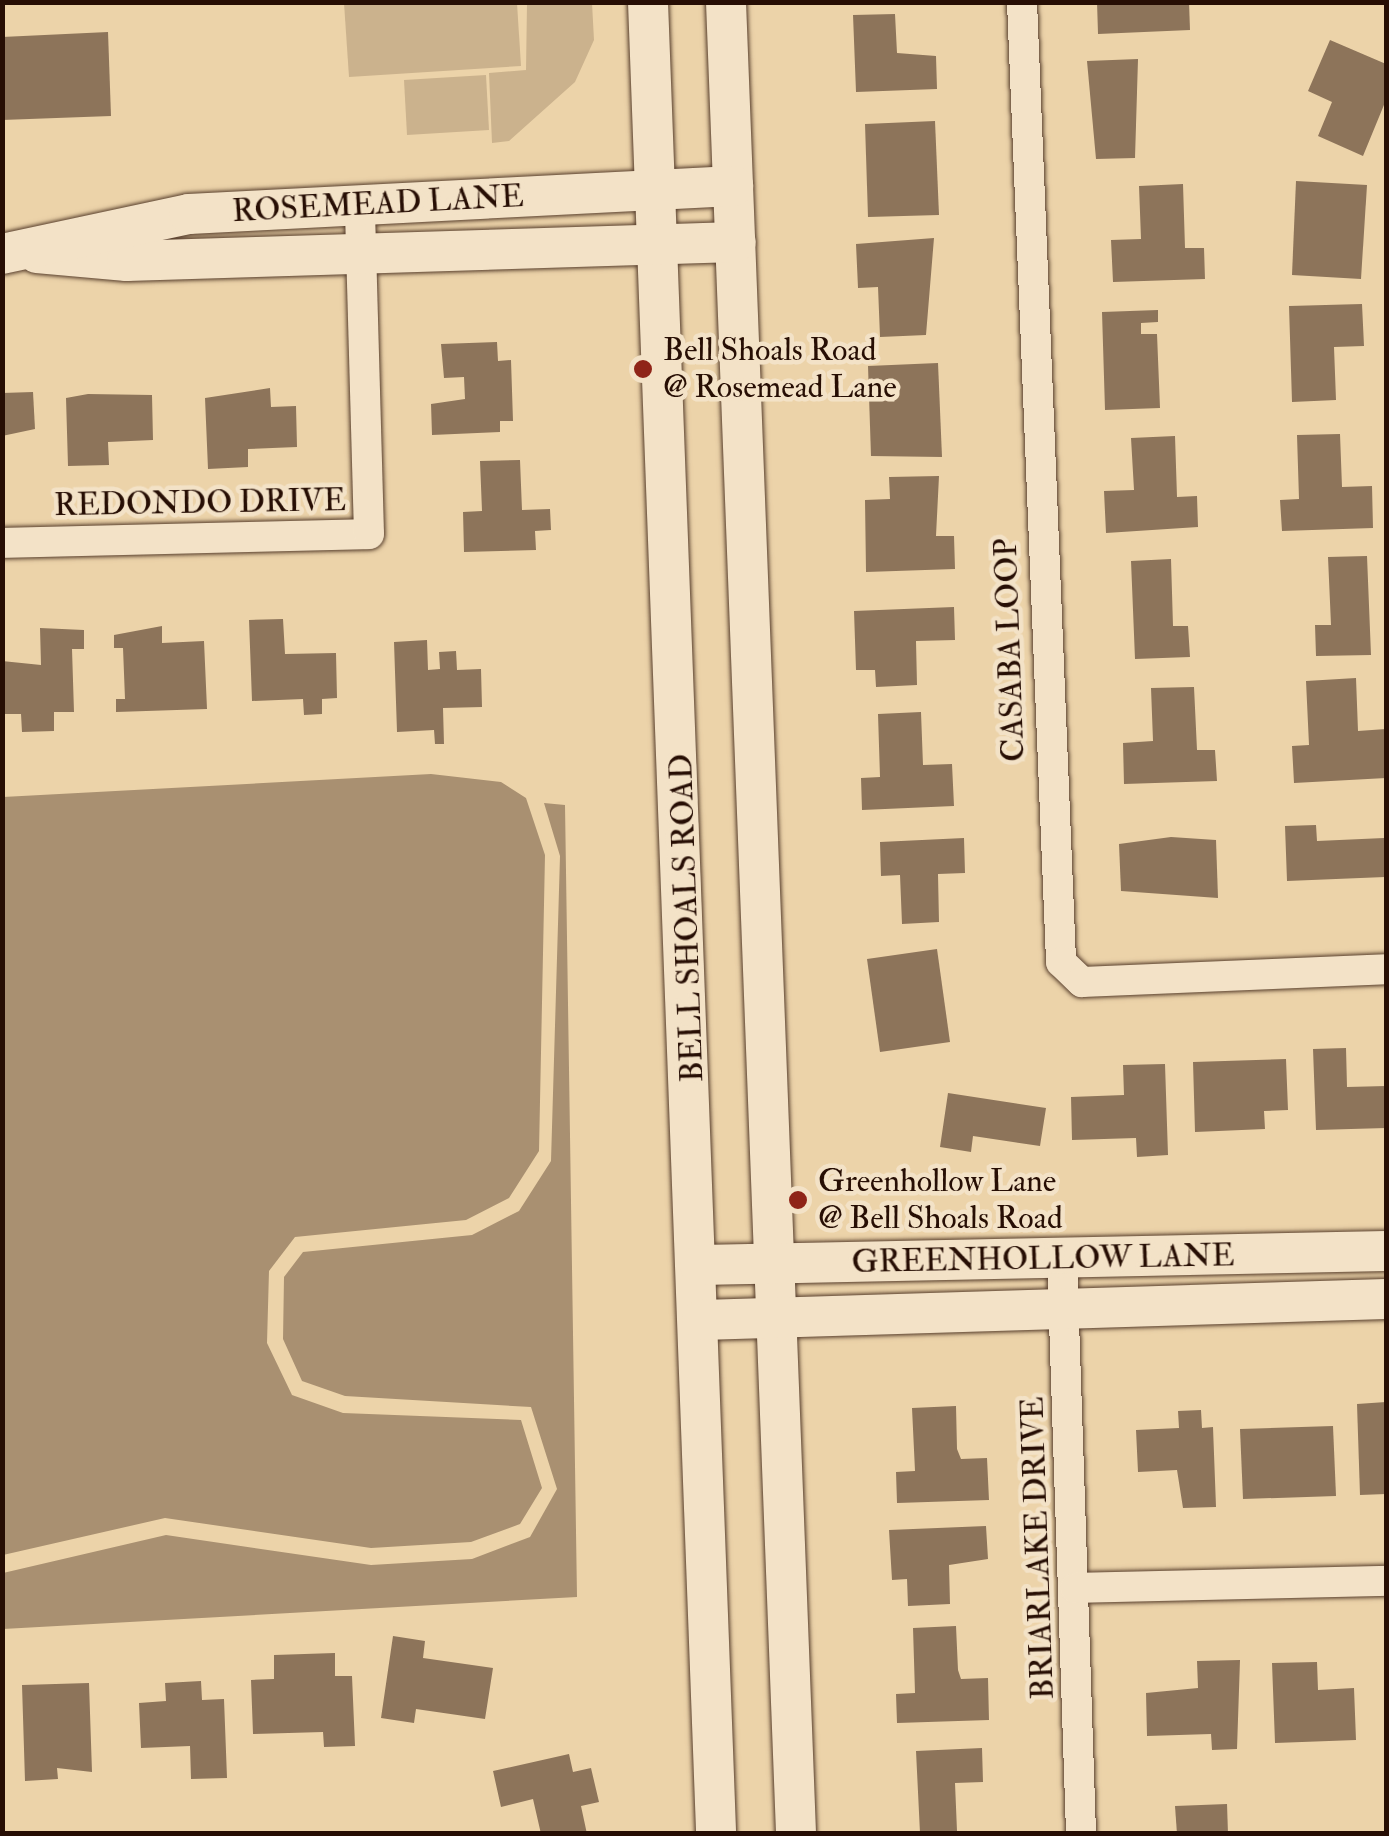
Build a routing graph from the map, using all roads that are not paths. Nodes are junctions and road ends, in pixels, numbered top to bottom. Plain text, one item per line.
1 (648, 2) edge
2 (726, 2) edge
3 (1022, 2) edge
4 (733, 186) junction
5 (659, 190) junction
6 (360, 203) junction
7 (736, 242) junction
8 (661, 244) junction
9 (15, 253) edge
10 (361, 255) junction
11 (2, 544) edge
12 (1386, 969) edge
13 (1386, 1251) edge
14 (1062, 1260) junction
15 (778, 1264) junction
16 (700, 1265) junction
17 (1386, 1299) edge
18 (1064, 1312) junction
19 (779, 1316) junction
20 (702, 1320) junction
21 (1386, 1581) edge
22 (1076, 1588) junction
23 (716, 1834) edge
24 (796, 1834) edge
25 (1081, 1834) edge

1 - 5 main road, BELL SHOALS ROAD
2 - 4 main road
3 - 12 street, CASABA LOOP
4 - 5 main road, ROSEMEAD LANE
4 - 7 main road
5 - 6 main road, ROSEMEAD LANE
5 - 8 main road, BELL SHOALS ROAD
6 - 9 main road, ROSEMEAD LANE
6 - 10 street, REDONDO DRIVE
7 - 8 main road, ROSEMEAD LANE
7 - 15 main road
8 - 10 main road, ROSEMEAD LANE
8 - 16 main road, BELL SHOALS ROAD
9 - 10 main road, ROSEMEAD LANE
10 - 11 street, REDONDO DRIVE
13 - 14 main road, GREENHOLLOW LANE
14 - 15 main road, GREENHOLLOW LANE
14 - 18 street, BRIARLAKE DRIVE
15 - 16 main road, GREENHOLLOW LANE
15 - 19 main road
16 - 20 main road, BELL SHOALS ROAD
17 - 18 main road, GREENHOLLOW LANE
18 - 19 main road, GREENHOLLOW LANE
18 - 22 street, BRIARLAKE DRIVE
19 - 20 main road, GREENHOLLOW LANE
19 - 24 main road
20 - 23 main road, BELL SHOALS ROAD
21 - 22 street
22 - 25 street, BRIARLAKE DRIVE

